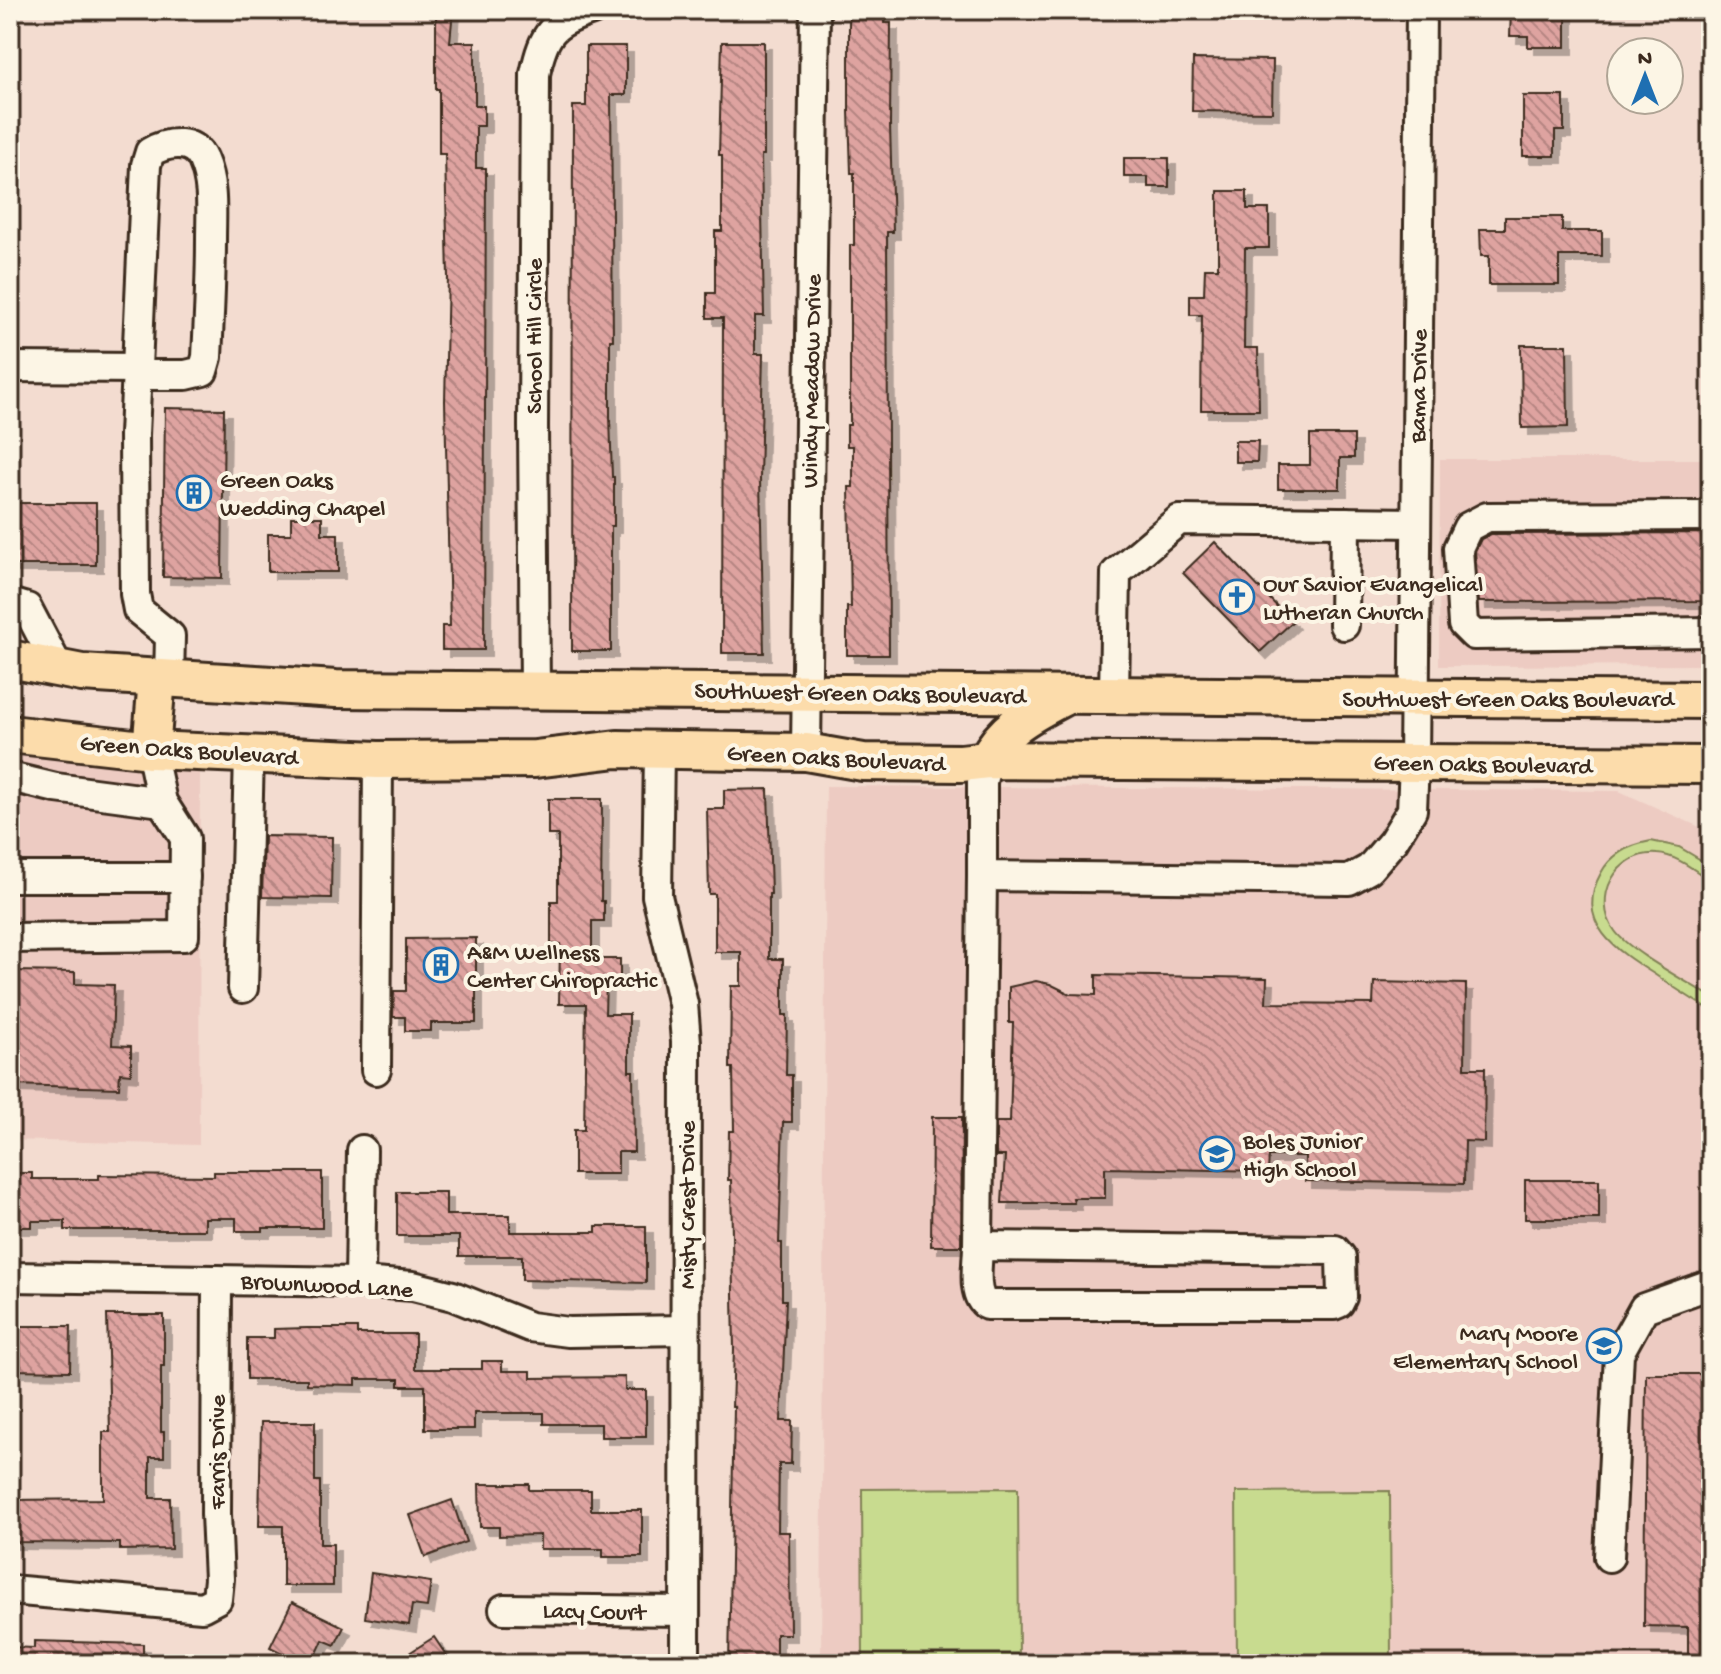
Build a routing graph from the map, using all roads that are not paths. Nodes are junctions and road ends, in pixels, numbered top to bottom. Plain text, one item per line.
1 (592, 10) edge
2 (815, 10) edge
3 (1421, 10) edge
4 (10, 367) edge
5 (138, 371) junction
6 (1711, 516) edge
7 (1345, 522) junction
8 (1416, 523) junction
9 (10, 603) edge
10 (1344, 625) dead end
11 (1711, 632) edge
12 (10, 659) edge
13 (59, 669) junction
14 (163, 680) junction
15 (535, 691) junction
16 (807, 691) junction
17 (1066, 695) junction
18 (1114, 695) junction
19 (1414, 697) junction
20 (1711, 700) edge
21 (10, 734) edge
22 (151, 750) junction
23 (659, 750) junction
24 (806, 752) junction
25 (249, 755) junction
26 (378, 760) junction
27 (987, 760) junction
28 (1414, 763) junction
29 (1711, 765) edge
30 (10, 777) edge
31 (162, 802) junction
32 (982, 876) junction
33 (10, 877) edge
34 (185, 877) junction
35 (10, 938) edge
36 (243, 988) dead end
37 (376, 1070) dead end
38 (362, 1150) dead end
39 (978, 1246) junction
40 (10, 1277) edge
41 (217, 1280) junction
42 (360, 1282) junction
43 (1711, 1284) edge
44 (685, 1330) junction
45 (1609, 1557) dead end
46 (10, 1590) edge
47 (504, 1609) dead end
48 (685, 1611) junction
49 (685, 1664) edge

1 - 15 street, School Hill Circle
2 - 16 street, Windy Meadow Drive
3 - 8 street, Bama Drive
4 - 5 street
5 - 5 street
5 - 14 street
6 - 11 street
7 - 8 street
7 - 10 street
7 - 18 street
8 - 19 street, Bama Drive
9 - 13 street
12 - 13 main road, Southwest Green Oaks Boulevard
13 - 14 main road, Southwest Green Oaks Boulevard
14 - 15 main road, Southwest Green Oaks Boulevard
14 - 22 main road
15 - 16 main road, Southwest Green Oaks Boulevard
16 - 17 main road, Southwest Green Oaks Boulevard
16 - 24 street, Windy Meadow Drive
17 - 18 main road, Southwest Green Oaks Boulevard
17 - 27 main road
18 - 19 main road, Southwest Green Oaks Boulevard
19 - 20 main road, Southwest Green Oaks Boulevard
19 - 28 street, Bama Drive
21 - 22 main road, Green Oaks Boulevard
22 - 25 main road, Green Oaks Boulevard
22 - 31 street
23 - 24 main road, Green Oaks Boulevard
23 - 26 main road, Green Oaks Boulevard
23 - 44 street, Misty Crest Drive
24 - 27 main road, Green Oaks Boulevard
25 - 26 main road, Green Oaks Boulevard
25 - 36 street
26 - 37 street
27 - 28 main road, Green Oaks Boulevard
27 - 32 street
28 - 29 main road, Green Oaks Boulevard
28 - 32 street, Bama Drive
30 - 31 street
31 - 34 street
32 - 39 street
33 - 34 street
34 - 35 street
38 - 42 street
39 - 39 street
40 - 41 street, Brownwood Lane
41 - 42 street, Brownwood Lane
41 - 46 street, Farris Drive
42 - 44 street, Brownwood Lane
43 - 45 street
44 - 48 street, Misty Crest Drive
47 - 48 street, Lacy Court
48 - 49 street, Misty Crest Drive

